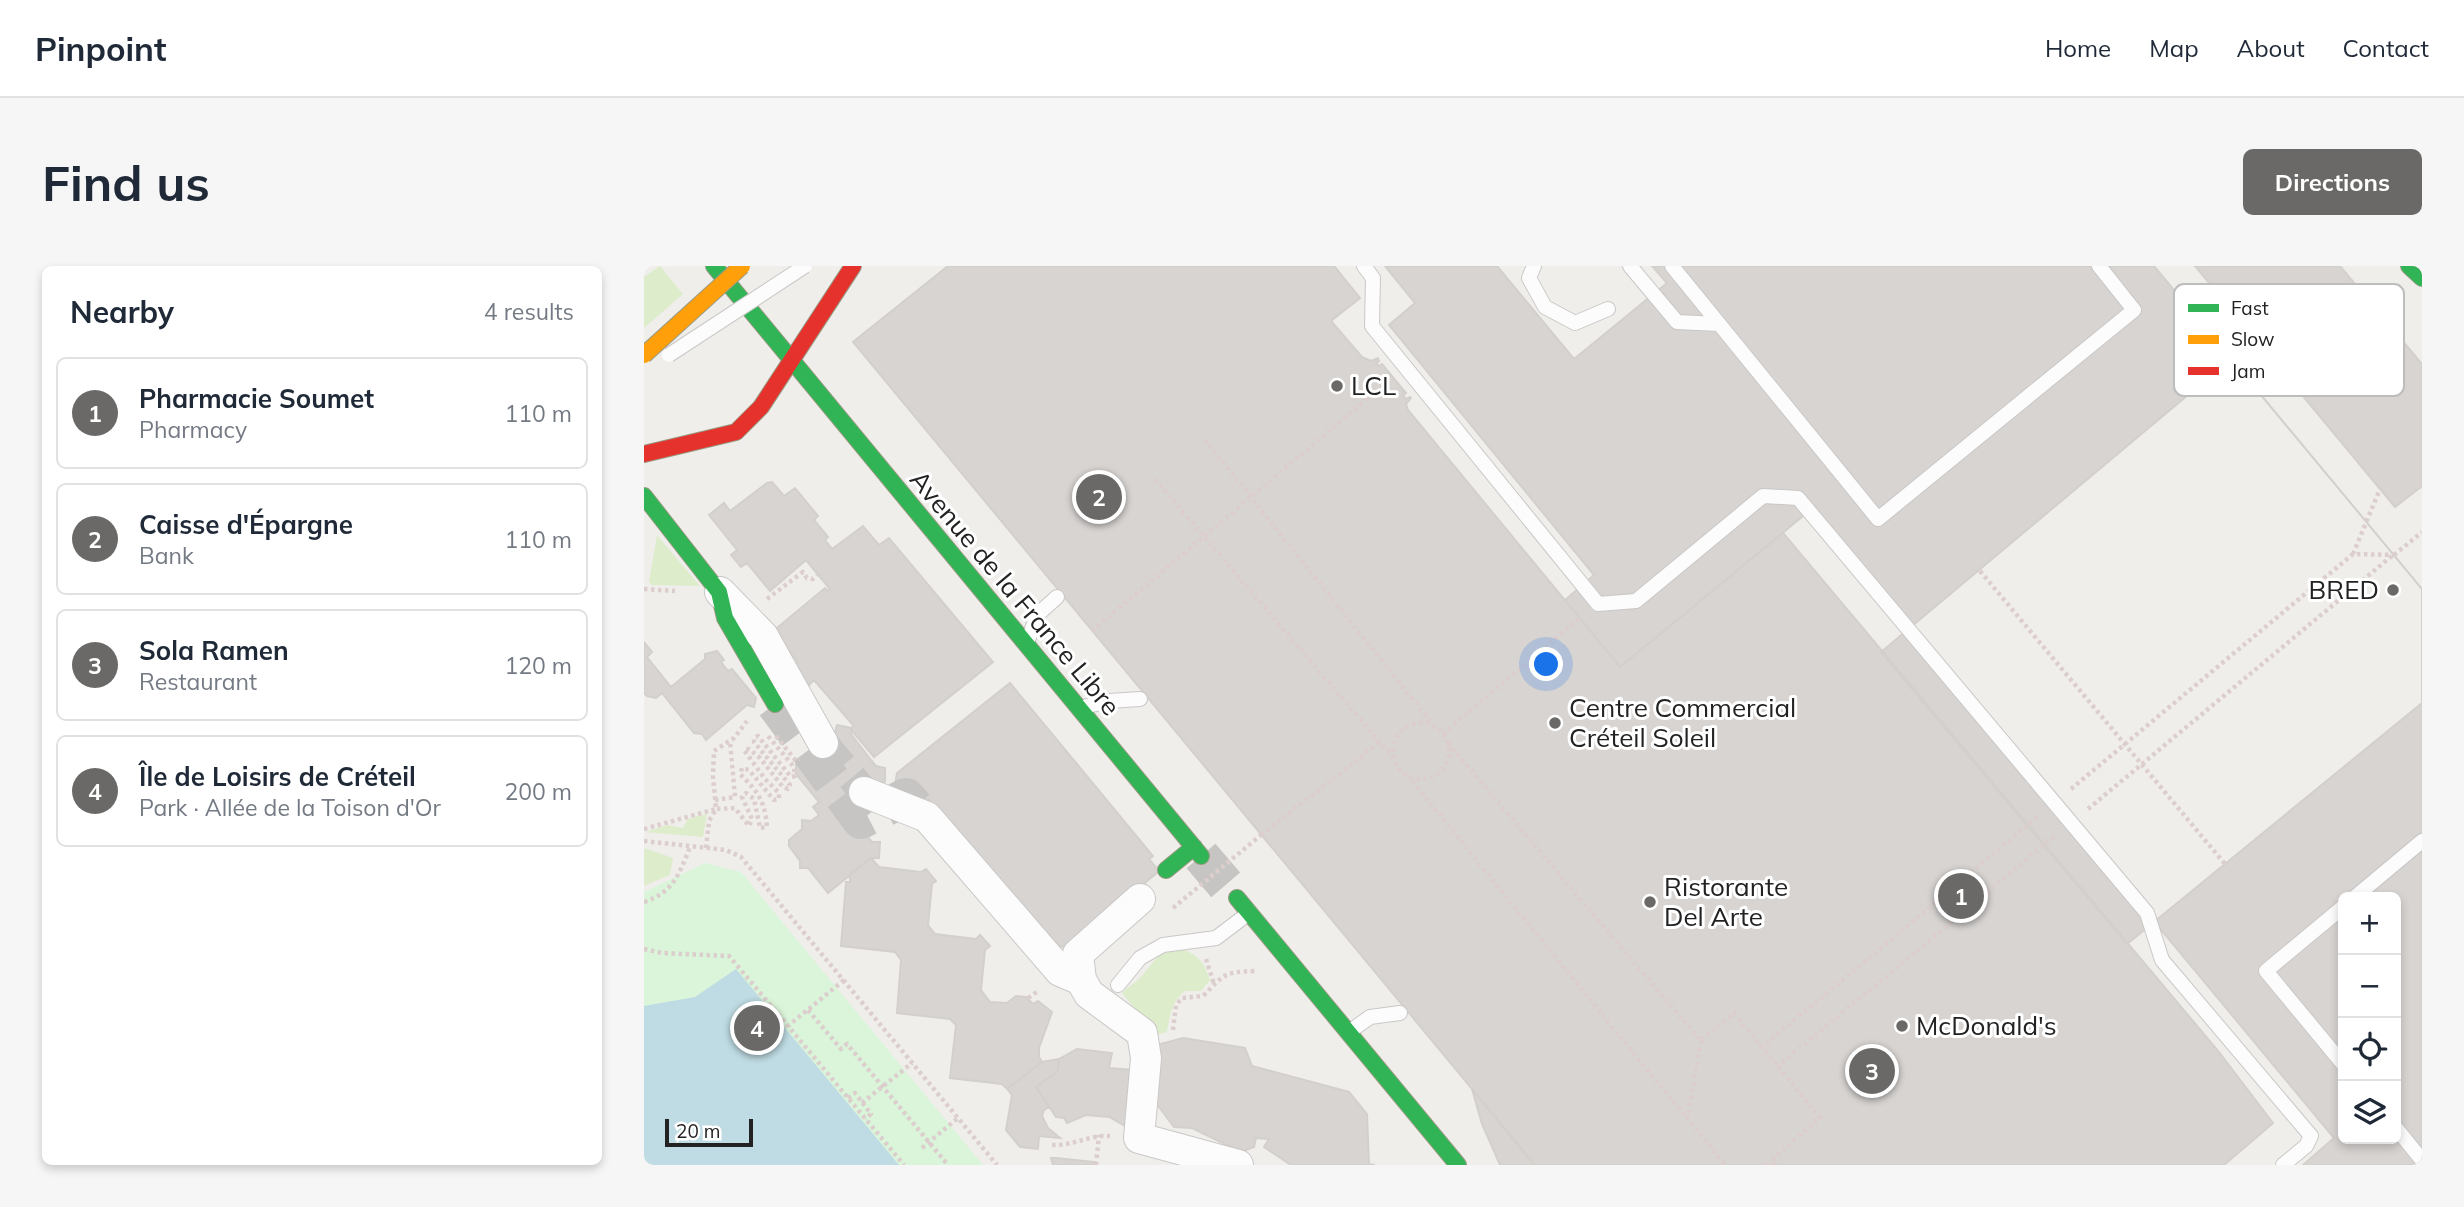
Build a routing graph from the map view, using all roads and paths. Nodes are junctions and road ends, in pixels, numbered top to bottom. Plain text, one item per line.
1 (714, 266) edge
2 (742, 266) edge
3 (806, 266) edge
4 (853, 266) edge
5 (1364, 266) edge
6 (1534, 266) edge
7 (1630, 266) edge
8 (1672, 266) edge
9 (2099, 266) edge
10 (2409, 266) edge
11 (2416, 266) edge
12 (2422, 276) edge
13 (1608, 309) dead end
14 (1719, 324) junction
15 (644, 355) edge
16 (791, 362) junction
17 (1406, 365) junction
18 (644, 371) edge
19 (1205, 440) dead end
20 (644, 454) edge
21 (1155, 479) dead end
22 (2380, 489) dead end
23 (644, 496) edge
24 (2422, 532) edge
25 (1980, 571) dead end
26 (817, 575) dead end
27 (1057, 597) dead end
28 (728, 600) junction
29 (1580, 618) dead end
30 (1091, 631) dead end
31 (1026, 645) junction
32 (772, 698) joint
33 (1140, 699) dead end
34 (1079, 708) junction
35 (1434, 726) junction
36 (762, 729) dead end
37 (773, 733) dead end
38 (1443, 734) junction
39 (730, 741) junction
40 (822, 742) joint
41 (1380, 742) junction
42 (1448, 743) junction
43 (1394, 759) junction
44 (1408, 776) junction
45 (864, 792) tunnel mouth
46 (715, 800) junction
47 (716, 809) junction
48 (644, 829) edge
49 (644, 841) edge
50 (2422, 841) edge
51 (690, 847) junction
52 (706, 848) junction
53 (2225, 864) dead end
54 (1166, 870) dead end
55 (2360, 892) edge
56 (1237, 898) tunnel mouth
57 (1140, 899) dead end
58 (644, 902) edge
59 (1173, 908) dead end
60 (2338, 911) edge
61 (1249, 914) junction
62 (644, 949) edge
63 (1205, 957) dead end
64 (1261, 967) dead end
65 (844, 980) junction
66 (1081, 980) junction
67 (1118, 985) dead end
68 (1214, 985) junction
69 (808, 1010) junction
70 (1400, 1013) dead end
71 (788, 1026) junction
72 (1348, 1032) junction
73 (1171, 1041) dead end
74 (1701, 1041) junction
75 (2338, 1058) edge
76 (912, 1063) junction
77 (882, 1087) junction
78 (848, 1098) junction
79 (862, 1103) junction
80 (958, 1118) junction
81 (865, 1119) junction
82 (1687, 1120) junction
83 (2401, 1134) edge
84 (1099, 1135) junction
85 (1139, 1138) junction
86 (929, 1142) junction
87 (1052, 1145) dead end
88 (922, 1148) dead end
89 (2422, 1160) edge
90 (1774, 1163) edge
91 (904, 1165) edge
92 (948, 1165) edge
93 (997, 1165) edge
94 (1096, 1165) edge
95 (1238, 1165) edge
96 (1458, 1165) edge
97 (1725, 1165) edge
98 (1766, 1165) edge
99 (2283, 1165) edge

1 - 16 main road, Avenue de la France Libre
2 - 15 main road, bridge
3 - 18 lane, bridge
4 - 16 main road
5 - 17 lane
6 - 13 lane
7 - 14 lane
8 - 14 lane
9 - 14 lane
10 - 12 main road
11 - 12 main road
16 - 20 main road
16 - 31 main road, Avenue de la France Libre
17 - 30 path
17 - 99 lane
19 - 35 path
21 - 41 path
22 - 24 path, bridge
23 - 28 main road
25 - 53 path
26 - 28 path
27 - 31 lane
28 - 32 main road
28 - 40 street
29 - 38 path
31 - 34 main road, Avenue de la France Libre
32 - 39 path
33 - 34 lane
34 - 54 main road, Avenue de la France Libre
35 - 38 path
35 - 43 path
36 - 47 path
37 - 40 path
38 - 42 path
39 - 46 path
39 - 46 path
41 - 43 path
41 - 59 path, bridge
42 - 44 path
42 - 74 path
43 - 44 path
44 - 82 path
45 - 66 street
46 - 47 path
47 - 48 path
47 - 52 path
49 - 51 path
50 - 55 lane
51 - 52 path
51 - 58 path
52 - 65 path
56 - 61 main road
57 - 66 street
60 - 75 lane
61 - 67 lane
61 - 72 main road
62 - 71 path
63 - 68 path
64 - 68 path
65 - 69 path
65 - 76 path
66 - 85 street
68 - 73 path
69 - 71 path
69 - 77 path
70 - 72 lane
71 - 78 path
72 - 96 main road
74 - 82 path
74 - 90 path
76 - 77 path
76 - 80 path
77 - 79 path
77 - 86 path
78 - 79 path
78 - 81 path
79 - 81 path
80 - 86 path
80 - 93 path
81 - 91 path
82 - 97 path
83 - 89 lane
84 - 85 path
84 - 87 path
84 - 94 path
85 - 95 street
86 - 88 path
86 - 92 path
90 - 98 path

